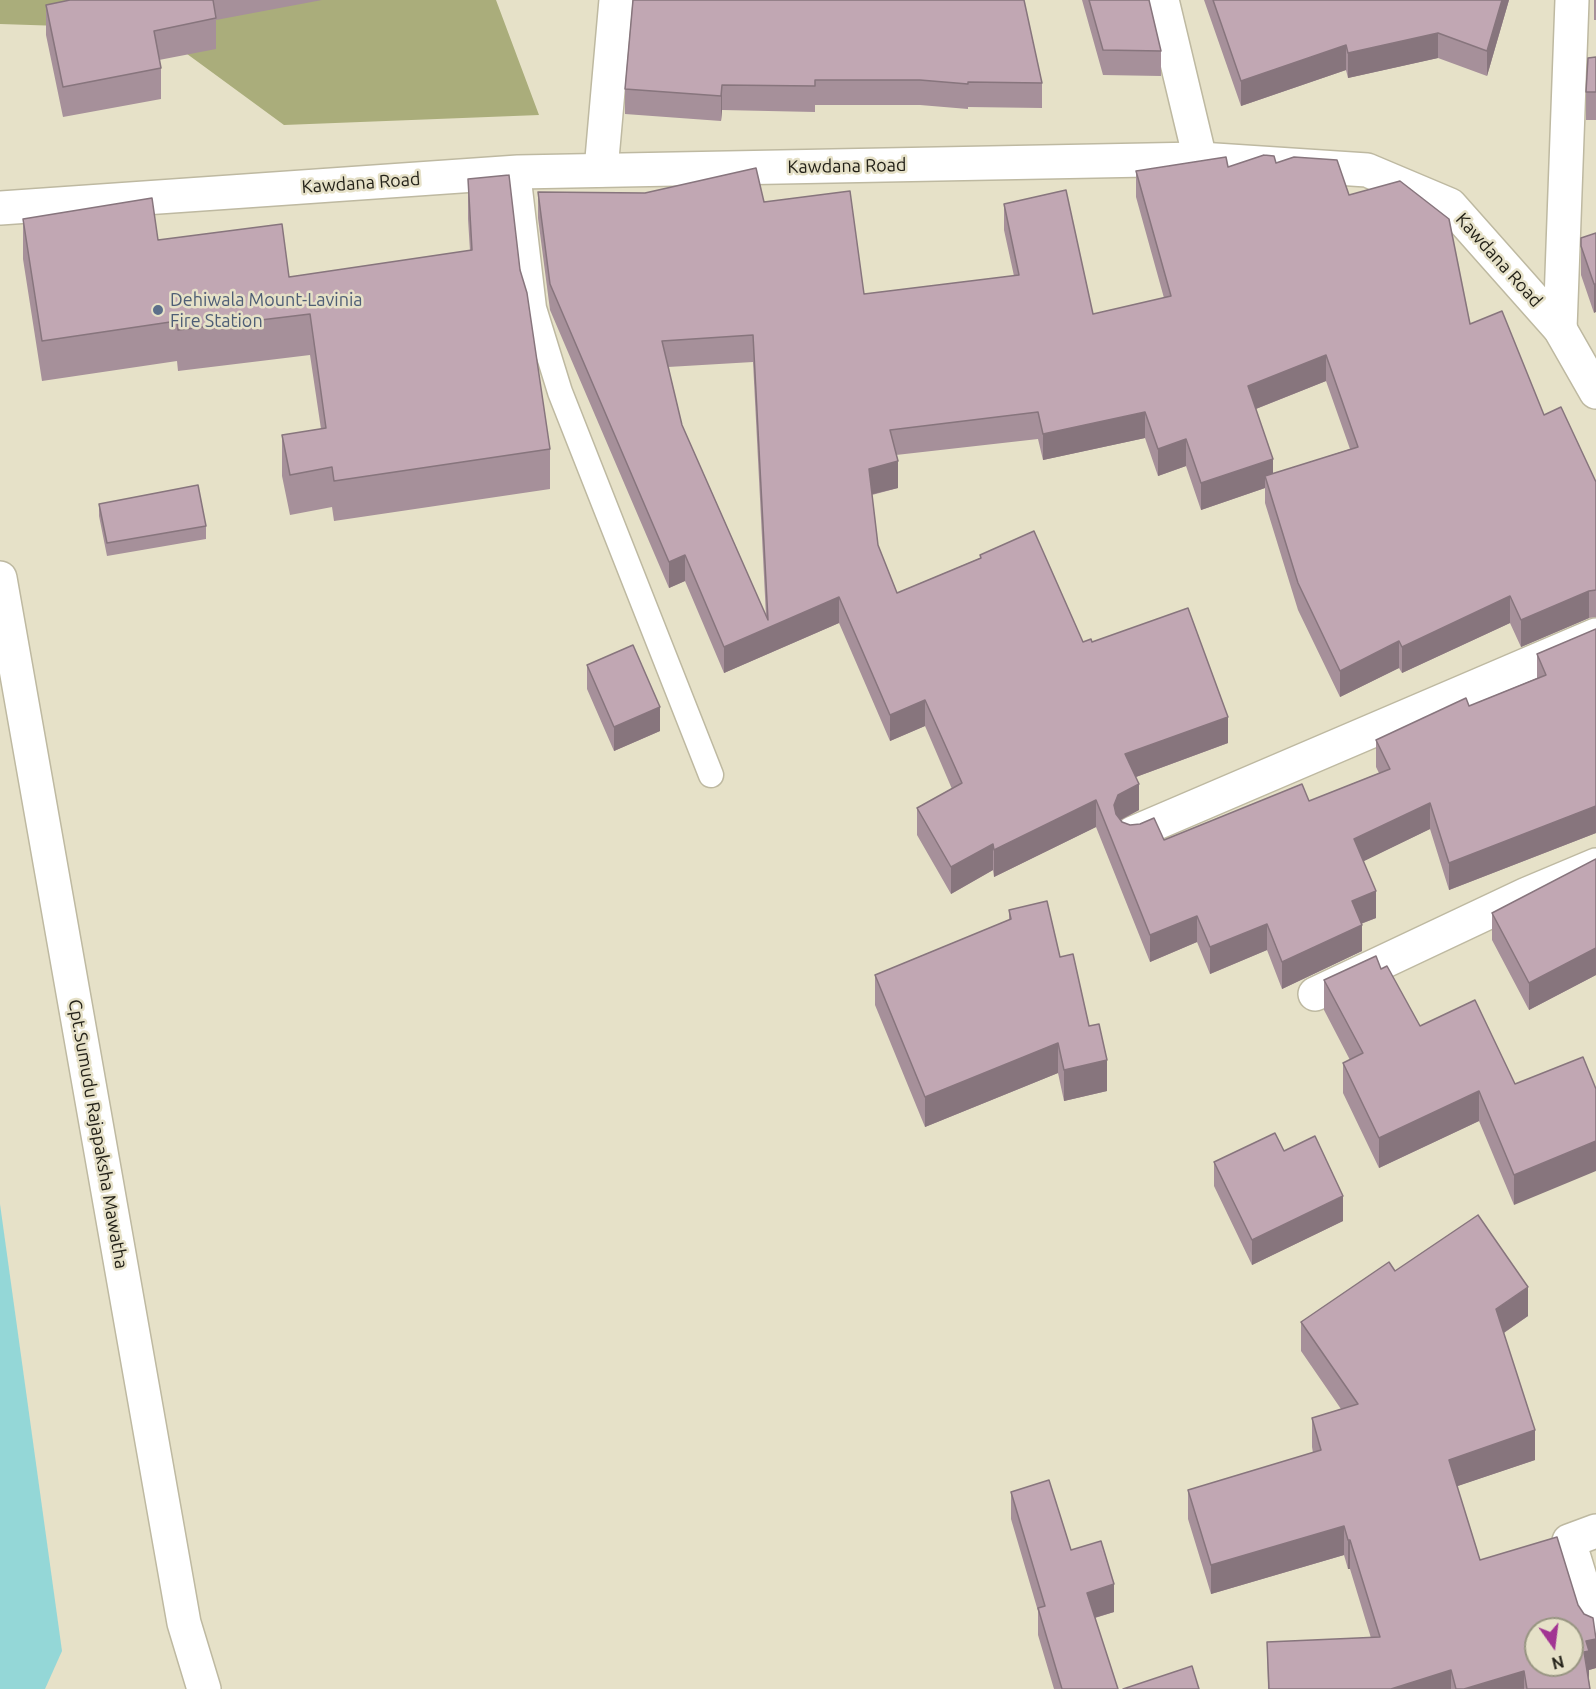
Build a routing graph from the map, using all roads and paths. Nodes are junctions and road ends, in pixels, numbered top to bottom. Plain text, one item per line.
1 (616, 0) edge
2 (1162, 0) edge
3 (1572, 0) edge
4 (1200, 159) junction
5 (602, 171) junction
6 (518, 172) junction
7 (0, 208) edge
8 (1560, 329) junction
9 (1596, 392) edge
10 (0, 578) edge
11 (1596, 635) edge
12 (711, 775) dead end
13 (1133, 832) edge
14 (1596, 865) edge
15 (1315, 994) dead end
16 (1596, 1531) edge
17 (1596, 1629) edge
18 (204, 1689) edge

1 - 5 main road
2 - 4 main road
3 - 8 main road
4 - 5 main road, Kawdana Road
4 - 8 main road, Kawdana Road
5 - 6 main road, Kawdana Road
6 - 7 main road, Kawdana Road
6 - 12 lane
8 - 9 main road, Kawdana Road
10 - 18 main road, Cpt.Sumudu Rajapaksha Mawatha
11 - 13 main road
14 - 15 main road
16 - 17 main road

